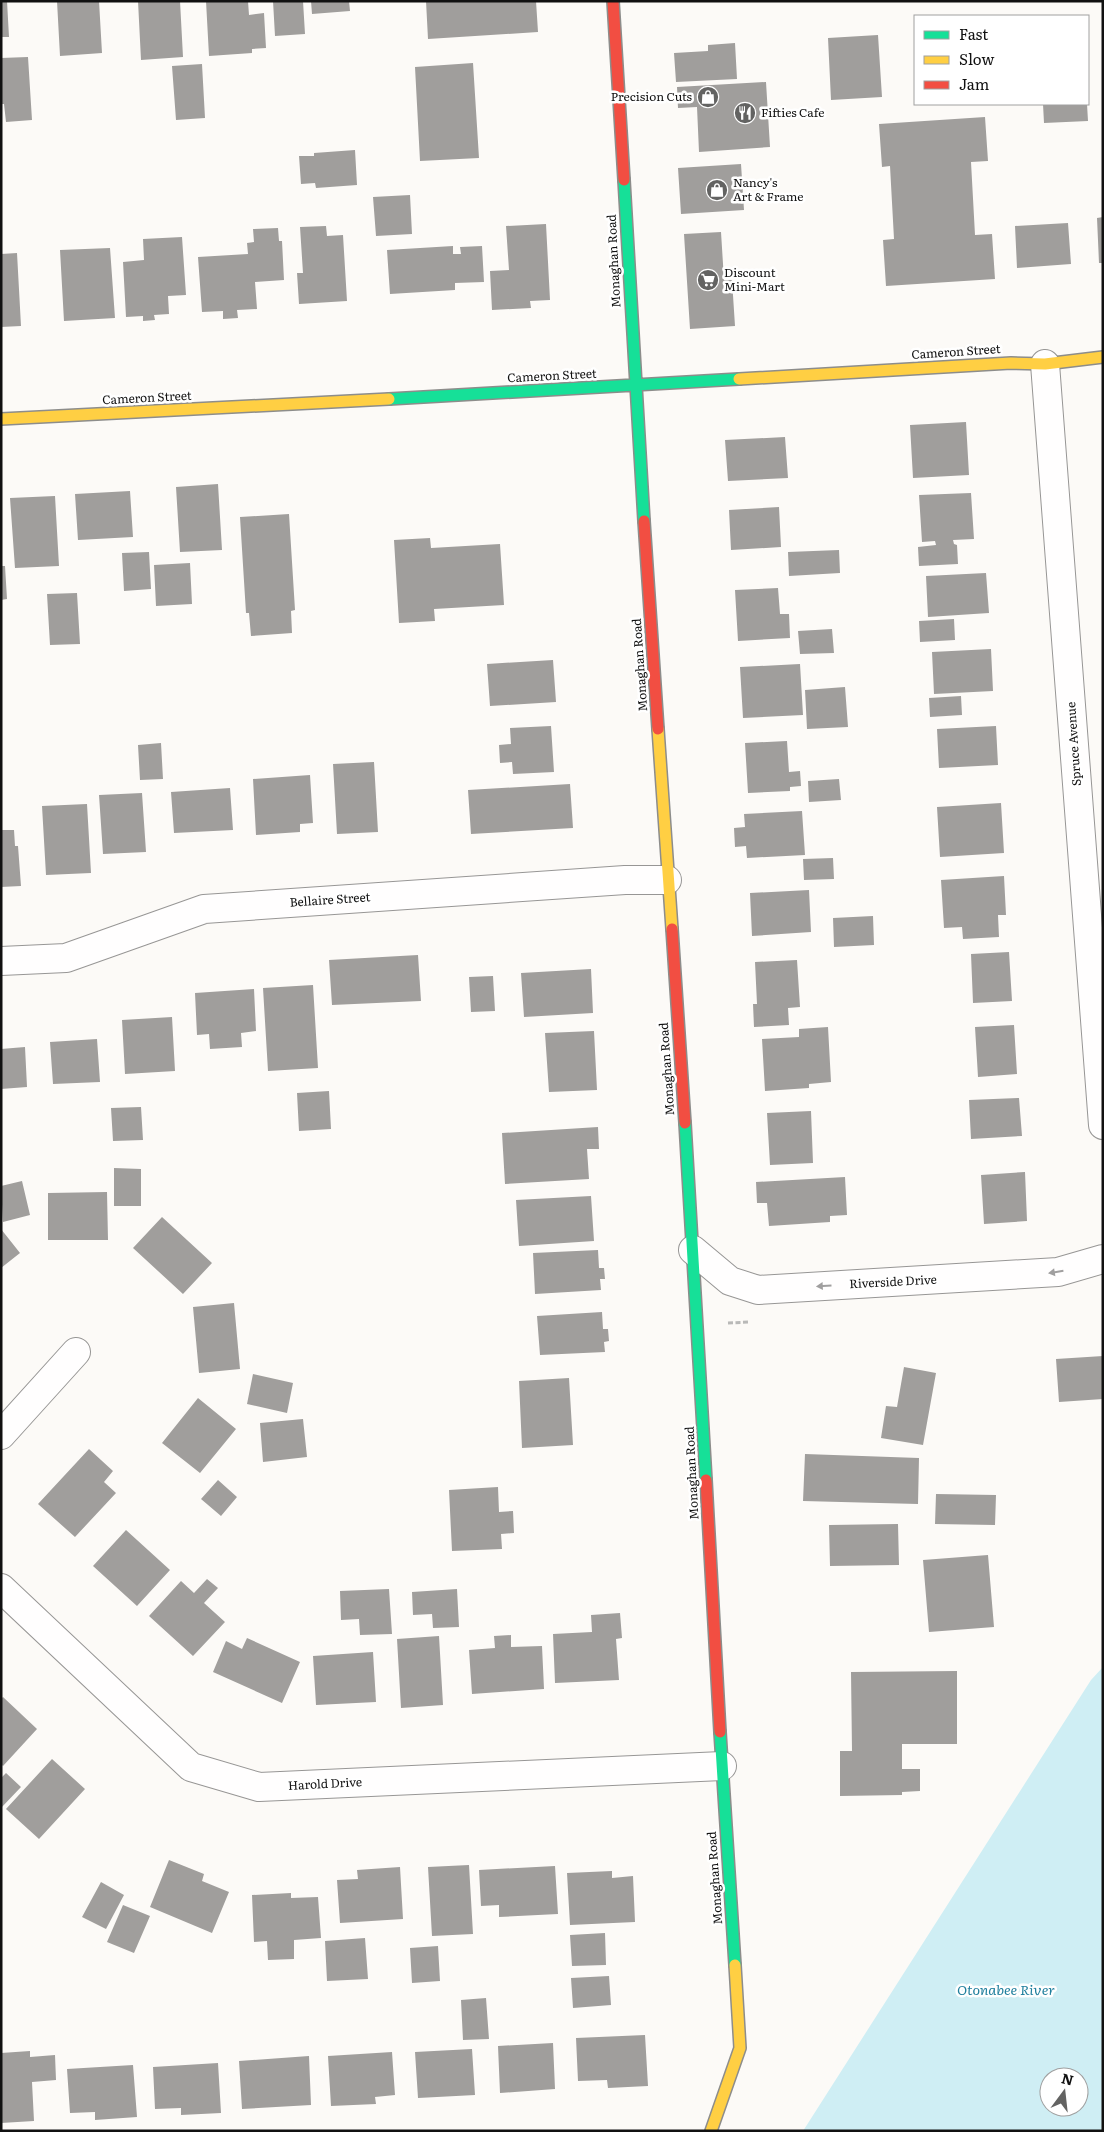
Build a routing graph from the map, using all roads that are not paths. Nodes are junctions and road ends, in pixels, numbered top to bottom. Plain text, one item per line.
1 (613, 1) edge
2 (1103, 357) edge
3 (1045, 364) junction
4 (636, 386) junction
5 (1, 420) edge
6 (668, 880) junction
7 (1, 961) edge
8 (1103, 1125) edge
9 (693, 1250) junction
10 (1103, 1258) edge
11 (76, 1352) dead end
12 (1, 1436) edge
13 (1, 1588) edge
14 (722, 1766) junction
15 (711, 2131) edge

1 - 4 street, Monaghan Road
2 - 3 street, Cameron Street
3 - 4 street, Cameron Street
3 - 8 street, Spruce Avenue
4 - 5 street, Cameron Street
4 - 6 street, Monaghan Road
6 - 7 street, Bellaire Street
6 - 9 street, Monaghan Road
10 -> 9 street, Riverside Drive
9 - 14 street, Monaghan Road
11 - 12 street
13 - 14 street, Harold Drive
14 - 15 street, Monaghan Road

